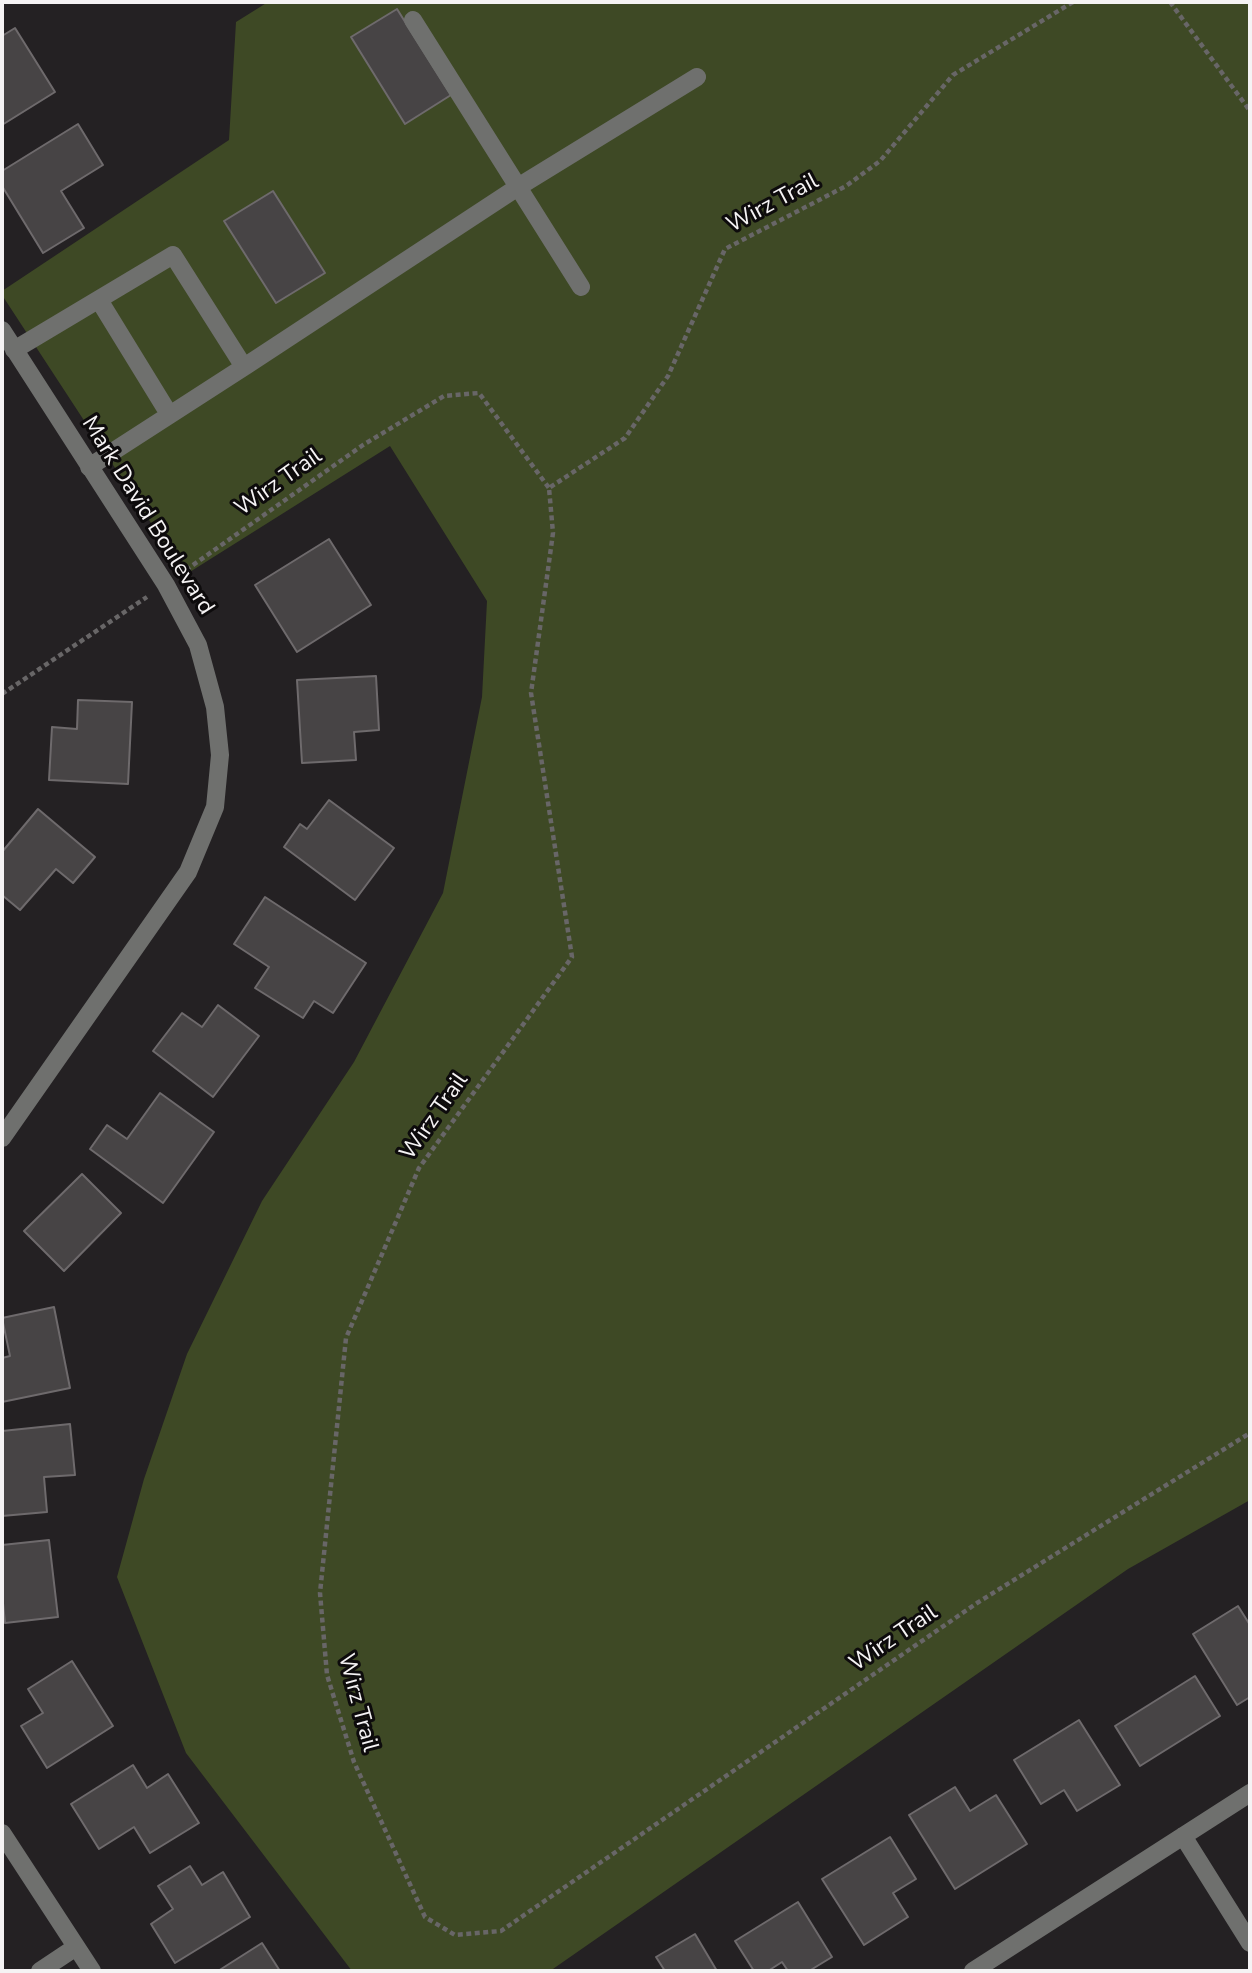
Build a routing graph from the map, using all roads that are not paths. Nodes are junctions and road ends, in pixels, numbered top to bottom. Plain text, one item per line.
1 (412, 20) dead end
2 (696, 77) dead end
3 (518, 187) junction
4 (581, 287) dead end
5 (99, 300) junction
6 (2, 330) edge
7 (14, 350) junction
8 (244, 367) junction
9 (169, 414) junction
10 (89, 467) junction
11 (2, 1138) edge
12 (1250, 1793) edge
13 (2, 1833) edge
14 (1183, 1836) junction
15 (1250, 1943) edge
16 (76, 1947) junction
17 (40, 1971) edge
18 (92, 1971) edge
19 (972, 1971) edge

1 - 3 street
2 - 3 street
3 - 4 street
3 - 8 street
5 - 7 street
5 - 8 street
5 - 9 street
6 - 7 street, Mark David Boulevard
7 - 10 street, Mark David Boulevard
8 - 9 street
9 - 10 street
10 - 11 street, Mark David Boulevard
12 - 14 street
13 - 16 street
14 - 15 street
14 - 19 street
16 - 17 street
16 - 18 street

